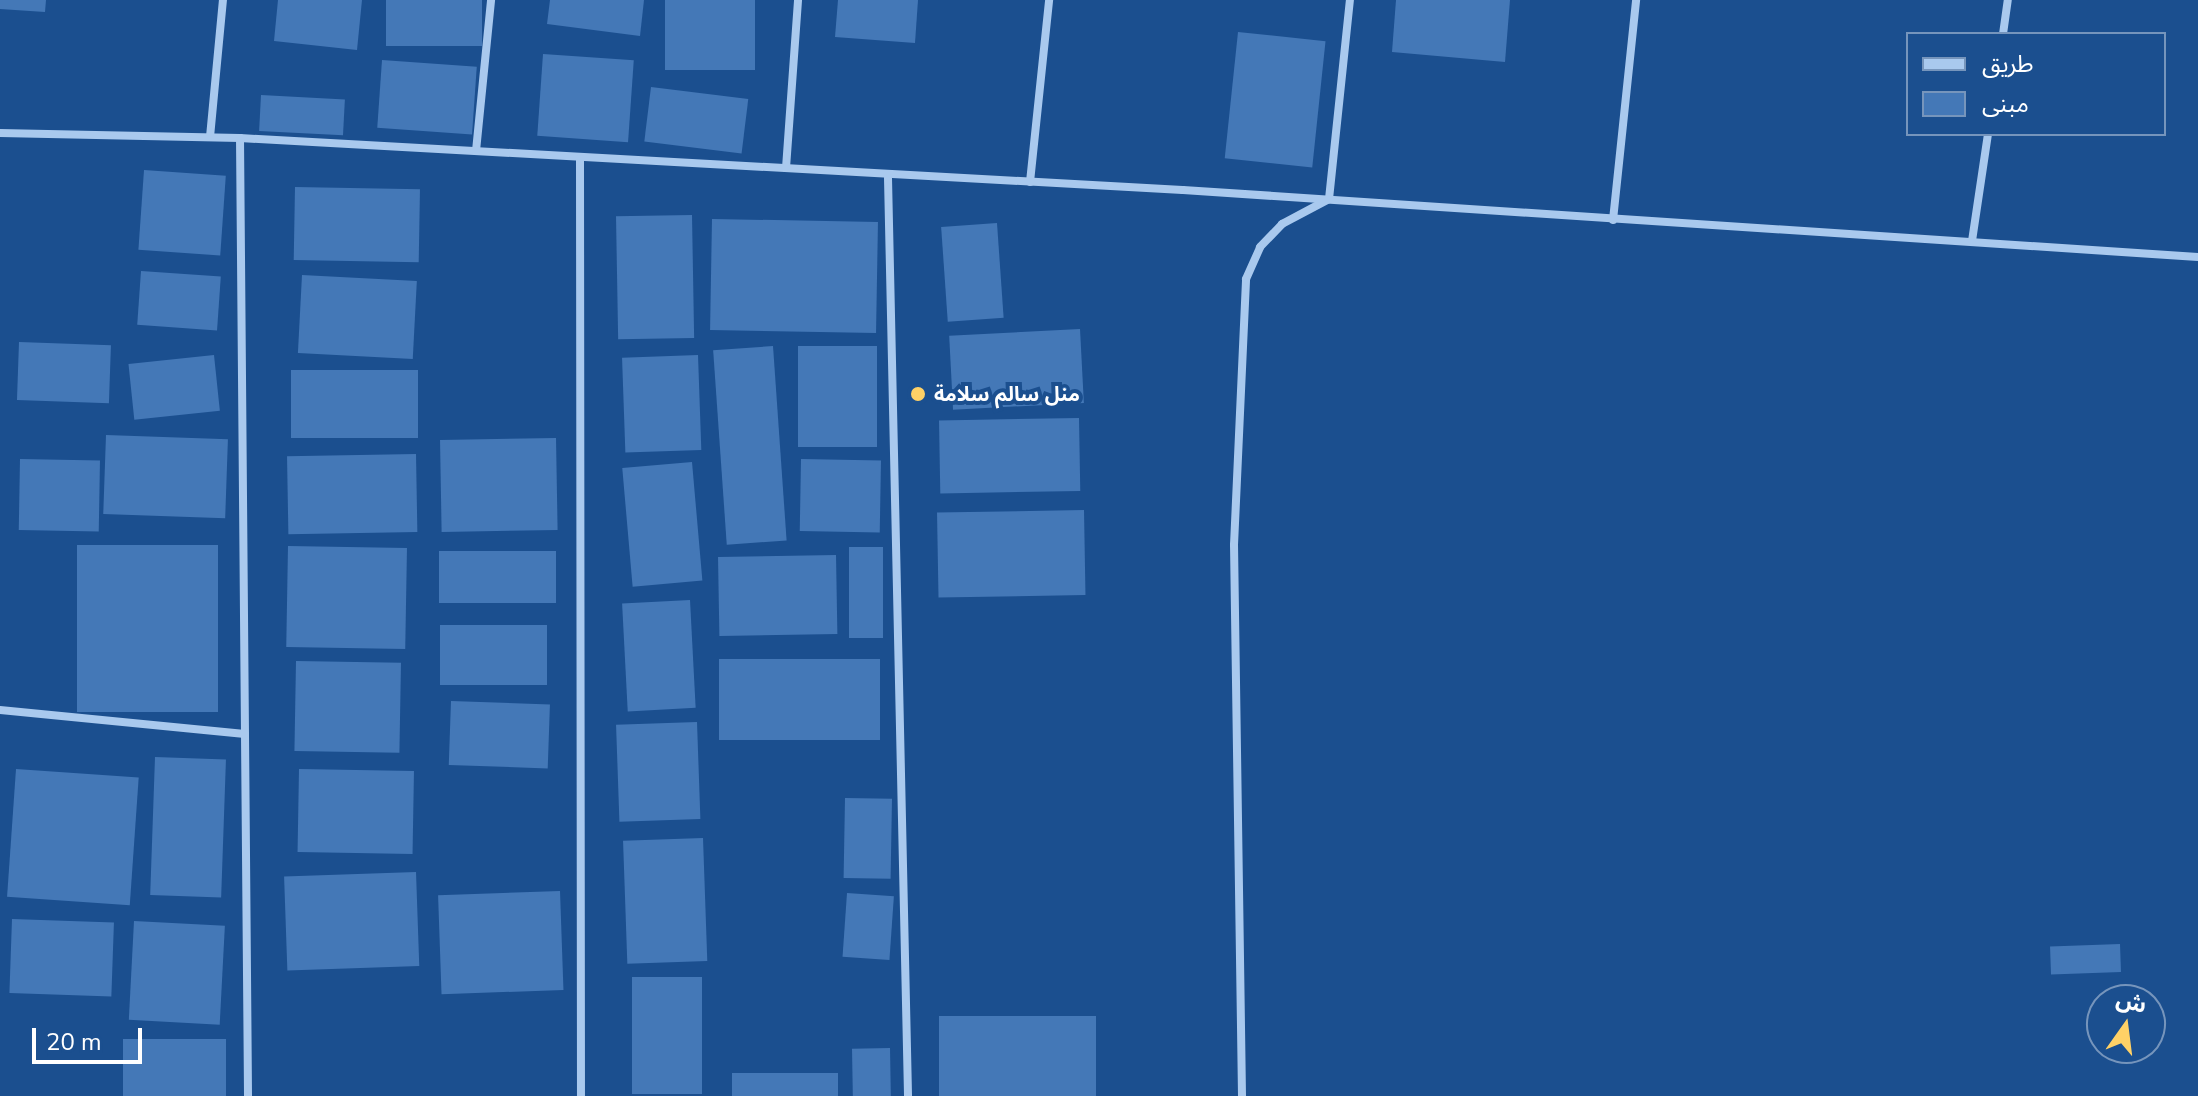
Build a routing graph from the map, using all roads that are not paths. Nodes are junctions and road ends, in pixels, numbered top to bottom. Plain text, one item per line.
1 (223, 0) edge
2 (491, 0) edge
3 (798, 0) edge
4 (1049, 0) edge
5 (1350, 0) edge
6 (1636, 0) edge
7 (2008, 0) edge
8 (2003, 32) edge
9 (0, 133) edge
10 (1988, 136) edge
11 (210, 137) junction
12 (240, 138) junction
13 (476, 151) junction
14 (580, 159) junction
15 (786, 168) junction
16 (888, 178) junction
17 (1030, 182) junction
18 (1329, 199) junction
19 (1613, 220) junction
20 (1972, 241) junction
21 (2198, 257) edge
22 (0, 710) edge
23 (245, 734) junction
24 (248, 1096) edge
25 (581, 1096) edge
26 (908, 1096) edge
27 (1242, 1096) edge

1 - 11 street
2 - 13 street
3 - 15 street
4 - 17 street
5 - 18 street
6 - 19 street
7 - 8 street
9 - 11 street
10 - 20 street
11 - 12 street
12 - 13 street
12 - 23 street
13 - 14 street
14 - 15 street
14 - 25 street
15 - 16 street
16 - 17 street
16 - 26 street
17 - 18 street
18 - 19 street
18 - 27 street
19 - 20 street
20 - 21 street
22 - 23 street
23 - 24 street

